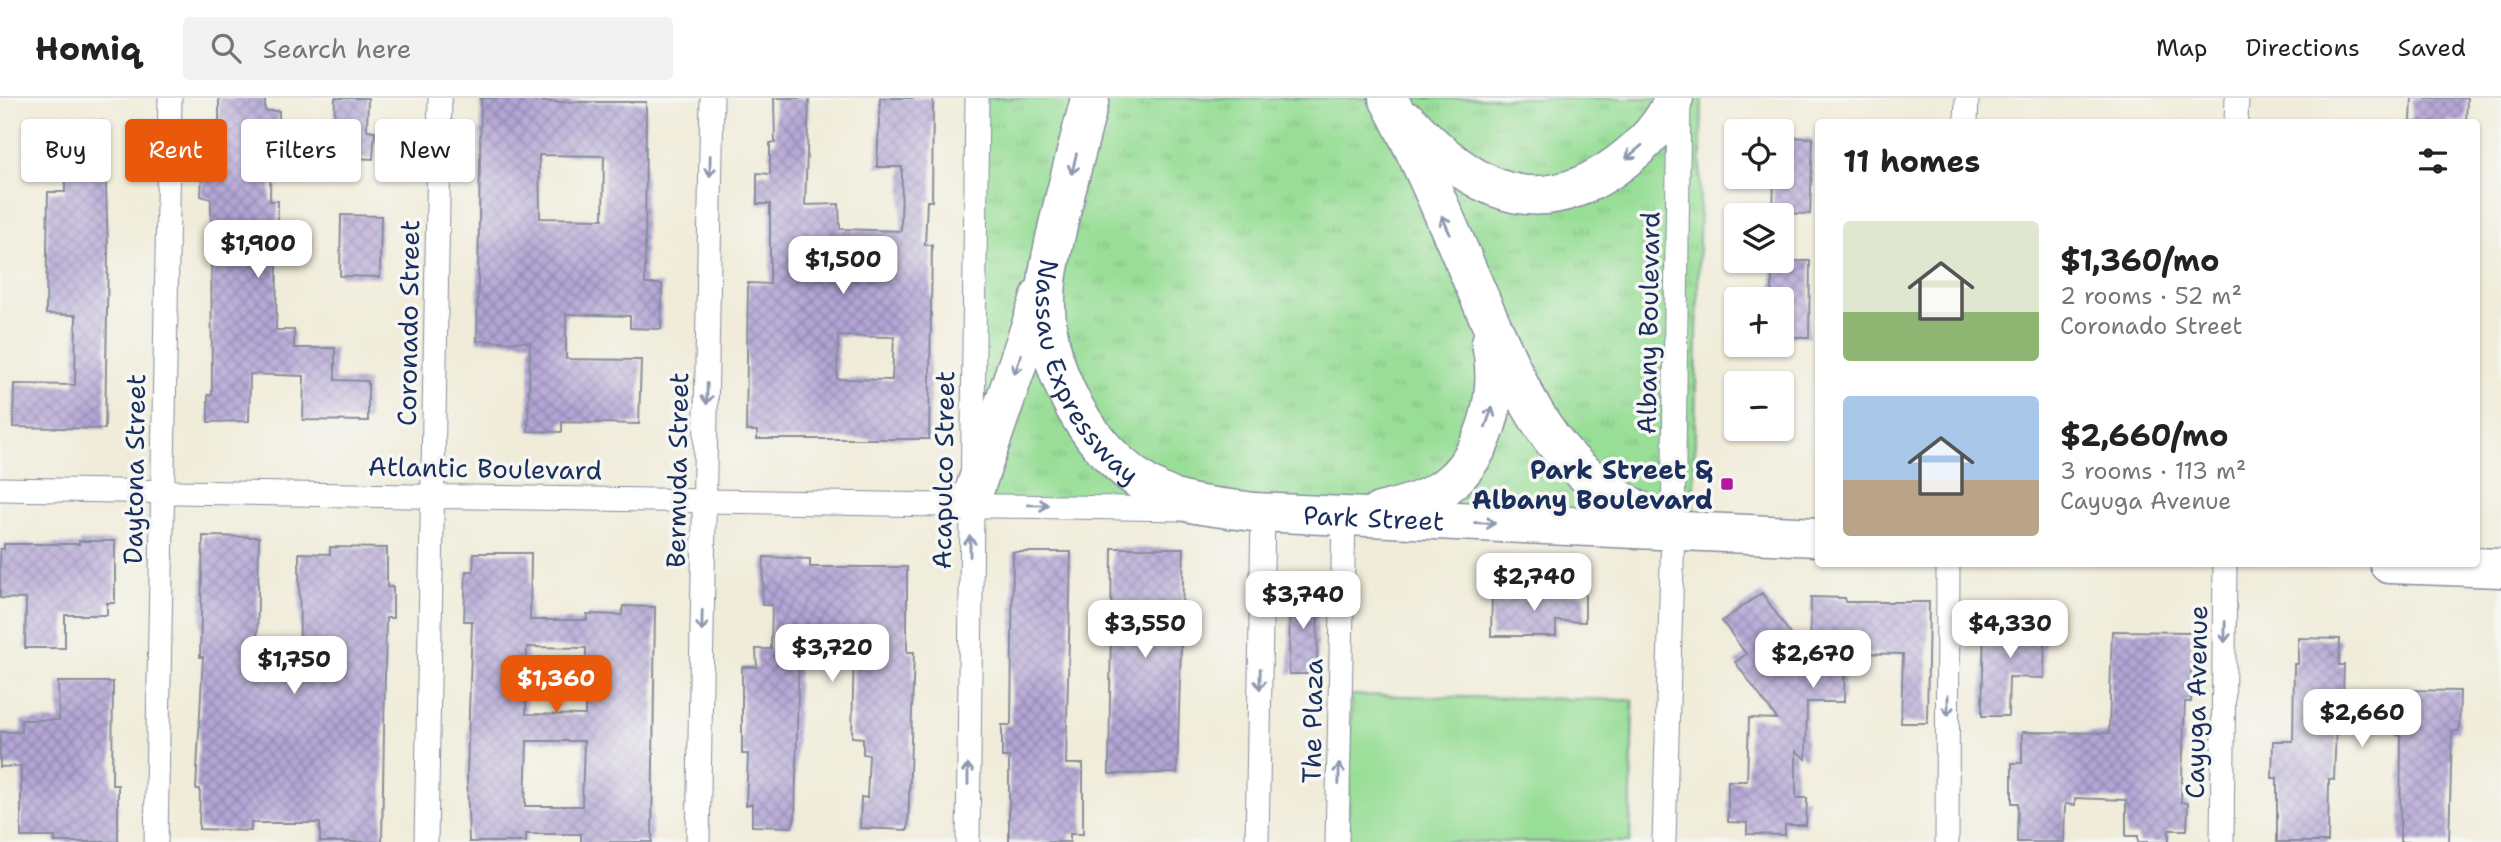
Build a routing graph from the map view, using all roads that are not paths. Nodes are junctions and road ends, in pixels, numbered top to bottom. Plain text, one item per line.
1 (170, 98) edge
2 (440, 98) edge
3 (712, 98) edge
4 (977, 98) edge
5 (1090, 98) edge
6 (1676, 98) edge
7 (1967, 98) edge
8 (2237, 98) edge
9 (1390, 101) edge
10 (1966, 119) edge
11 (2236, 119) edge
12 (1048, 276) junction
13 (1474, 288) junction
14 (0, 489) edge
15 (162, 492) junction
16 (433, 495) junction
17 (705, 499) junction
18 (970, 503) junction
19 (1258, 512) junction
20 (1344, 517) junction
21 (1673, 530) junction
22 (1815, 537) edge
23 (1948, 567) edge
24 (2225, 567) edge
25 (2473, 567) edge
26 (2501, 568) edge
27 (156, 842) edge
28 (426, 842) edge
29 (698, 842) edge
30 (968, 842) edge
31 (1257, 842) edge
32 (1337, 842) edge
33 (1664, 842) edge
34 (1947, 842) edge
35 (2222, 842) edge

1 - 15 street, Daytona Street
2 - 16 street, Coronado Street
3 -> 17 street, Bermuda Street
4 - 18 street, Acapulco Street
5 -> 12 highway, Nassau Expressway
6 -> 9 highway
6 - 21 street, Albany Boulevard
7 - 10 street
8 - 11 street
13 -> 9 highway
12 -> 18 highway
12 - 19 highway, Nassau Expressway
20 -> 13 highway
13 - 21 highway
14 - 15 street, Atlantic Boulevard
15 - 16 street, Atlantic Boulevard
15 - 27 street, Daytona Street
16 - 17 street, Atlantic Boulevard
16 - 28 street, Coronado Street
17 - 18 street, Atlantic Boulevard
17 -> 29 street, Bermuda Street
18 -> 19 street, Park Street
30 -> 18 street, Acapulco Street
19 - 20 highway, Park Street
19 -> 31 street, The Plaza
20 -> 21 highway, Park Street
32 -> 20 street, The Plaza
21 - 22 highway, Park Street
21 - 33 street, Albany Boulevard
23 -> 34 street
24 -> 35 street, Cayuga Avenue
25 - 26 highway

